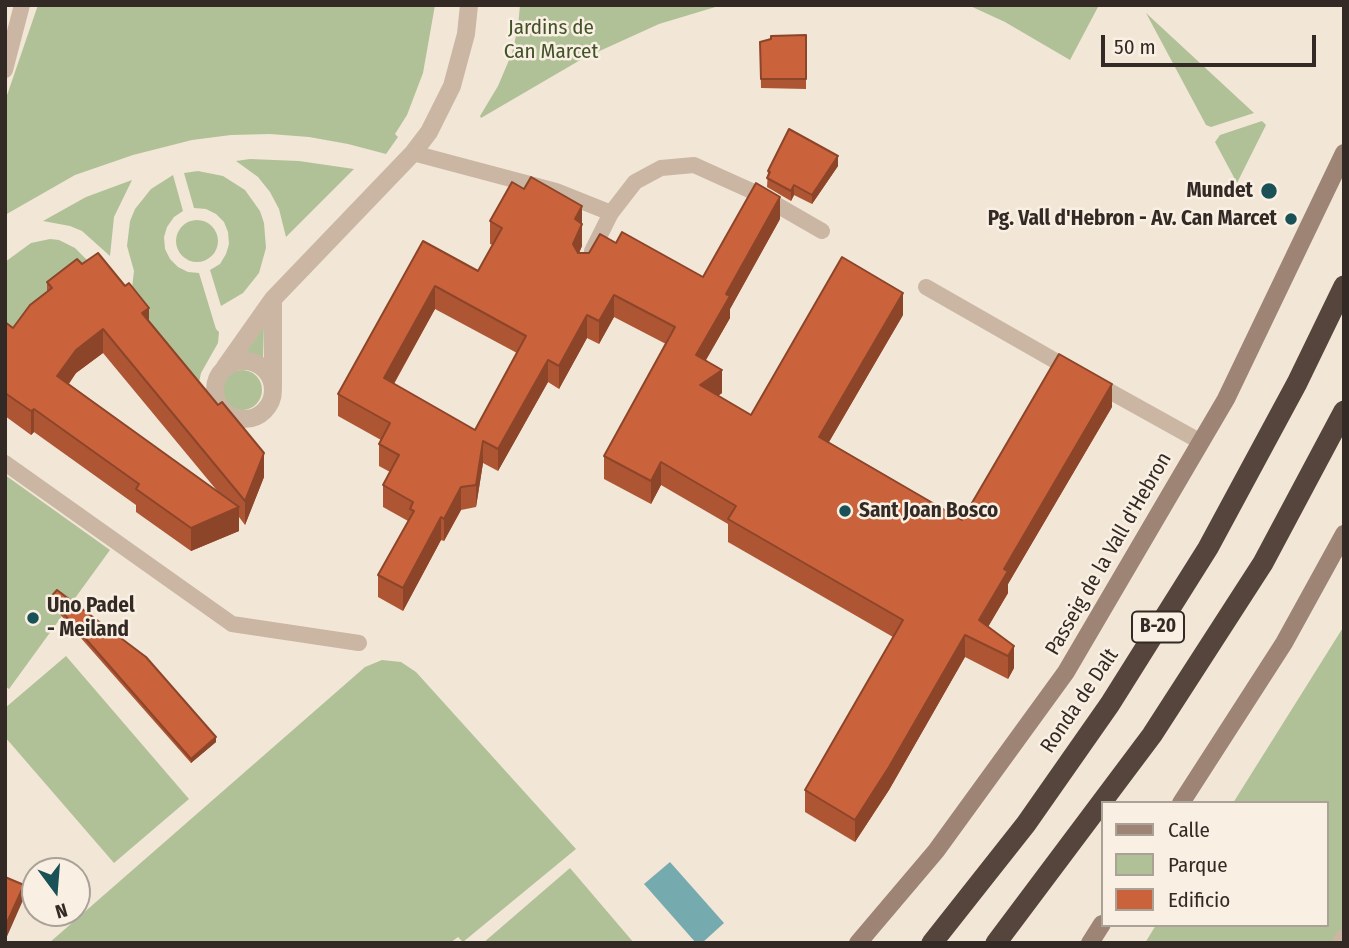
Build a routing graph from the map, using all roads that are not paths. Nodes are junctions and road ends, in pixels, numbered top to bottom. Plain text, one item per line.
1 (22, 5) edge
2 (469, 5) edge
3 (5, 70) edge
4 (413, 153) junction
5 (1344, 153) edge
6 (611, 214) junction
7 (821, 231) dead end
8 (583, 267) edge
9 (1344, 286) edge
10 (926, 287) dead end
11 (272, 299) junction
12 (223, 370) junction
13 (274, 387) junction
14 (1344, 411) edge
15 (1201, 442) junction
16 (5, 463) edge
17 (1344, 534) edge
18 (359, 643) dead end
19 (1103, 801) edge
20 (1182, 801) edge
21 (1100, 805) edge
22 (1023, 909) junction
23 (1100, 927) edge
24 (1344, 938) edge
25 (858, 943) edge
26 (932, 943) edge
27 (996, 943) edge
28 (1002, 943) edge
29 (1090, 943) edge
30 (1341, 943) edge

1 - 3 lane
2 - 4 street
4 - 6 lane
4 - 11 street
5 - 15 street, Passeig de la Vall d'Hebron
6 - 7 lane
6 - 8 lane
9 - 26 highway, Ronda de Dalt / B-20
10 - 15 lane
11 - 12 street
11 - 13 street
12 - 13 street
12 - 13 street
14 - 19 highway, B-20
15 - 25 street, Passeig de la Vall d'Hebron
16 - 18 lane
17 - 20 street
21 - 22 highway, B-20
22 - 27 highway, B-20
22 - 28 highway
23 - 29 street
24 - 30 street

